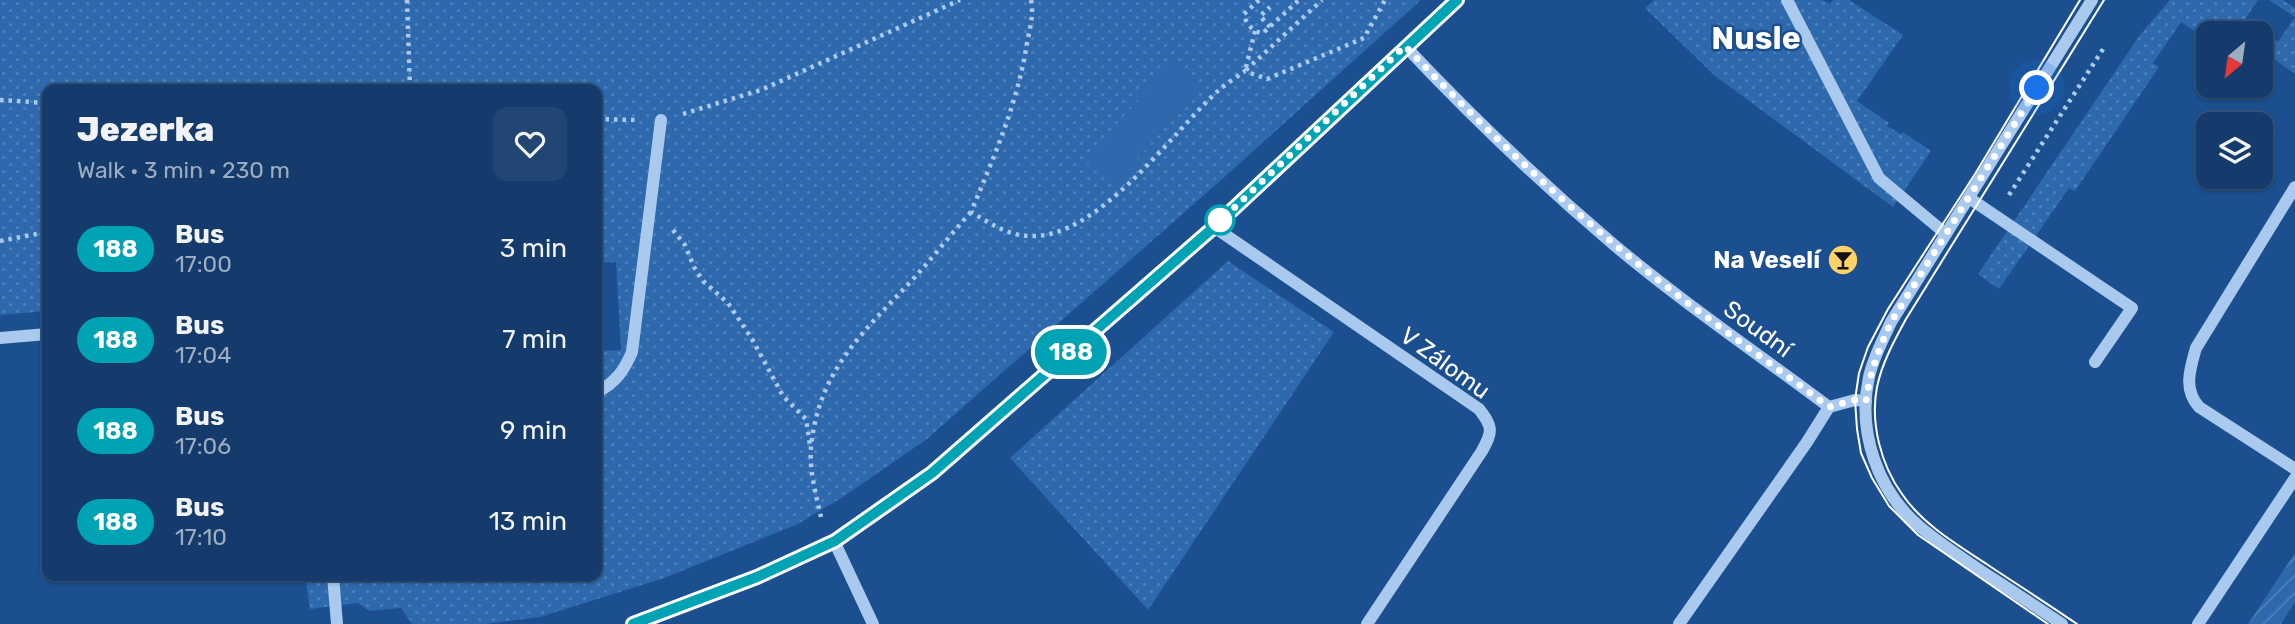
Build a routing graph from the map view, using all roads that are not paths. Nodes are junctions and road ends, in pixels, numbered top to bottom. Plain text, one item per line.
1 (1457, 0) edge
2 (1787, 0) edge
3 (2092, 0) edge
4 (1405, 46) junction
5 (661, 120) road end
6 (2295, 187) edge
7 (1969, 198) junction
8 (1214, 227) junction
9 (1946, 234) junction
10 (42, 334) edge
11 (0, 338) edge
12 (2095, 362) dead end
13 (602, 389) edge
14 (1866, 401) junction
15 (1829, 407) junction
16 (2295, 469) edge
17 (2295, 478) edge
18 (835, 541) junction
19 (333, 581) edge
20 (337, 624) edge
21 (633, 624) edge
22 (873, 624) edge
23 (1367, 624) edge
24 (1679, 624) edge
25 (2062, 624) edge
26 (2198, 624) edge

1 - 4 street
2 - 9 street
3 - 7 street
4 - 8 street
4 - 15 street, Soudní
5 - 13 street
6 - 16 street
7 - 9 street
7 - 12 street
8 - 18 street
8 - 23 street, V Zálomu
9 - 14 street
10 - 11 street
14 - 15 street
14 - 25 street
15 - 24 street
17 - 26 street
18 - 21 street
18 - 22 street
19 - 20 street

